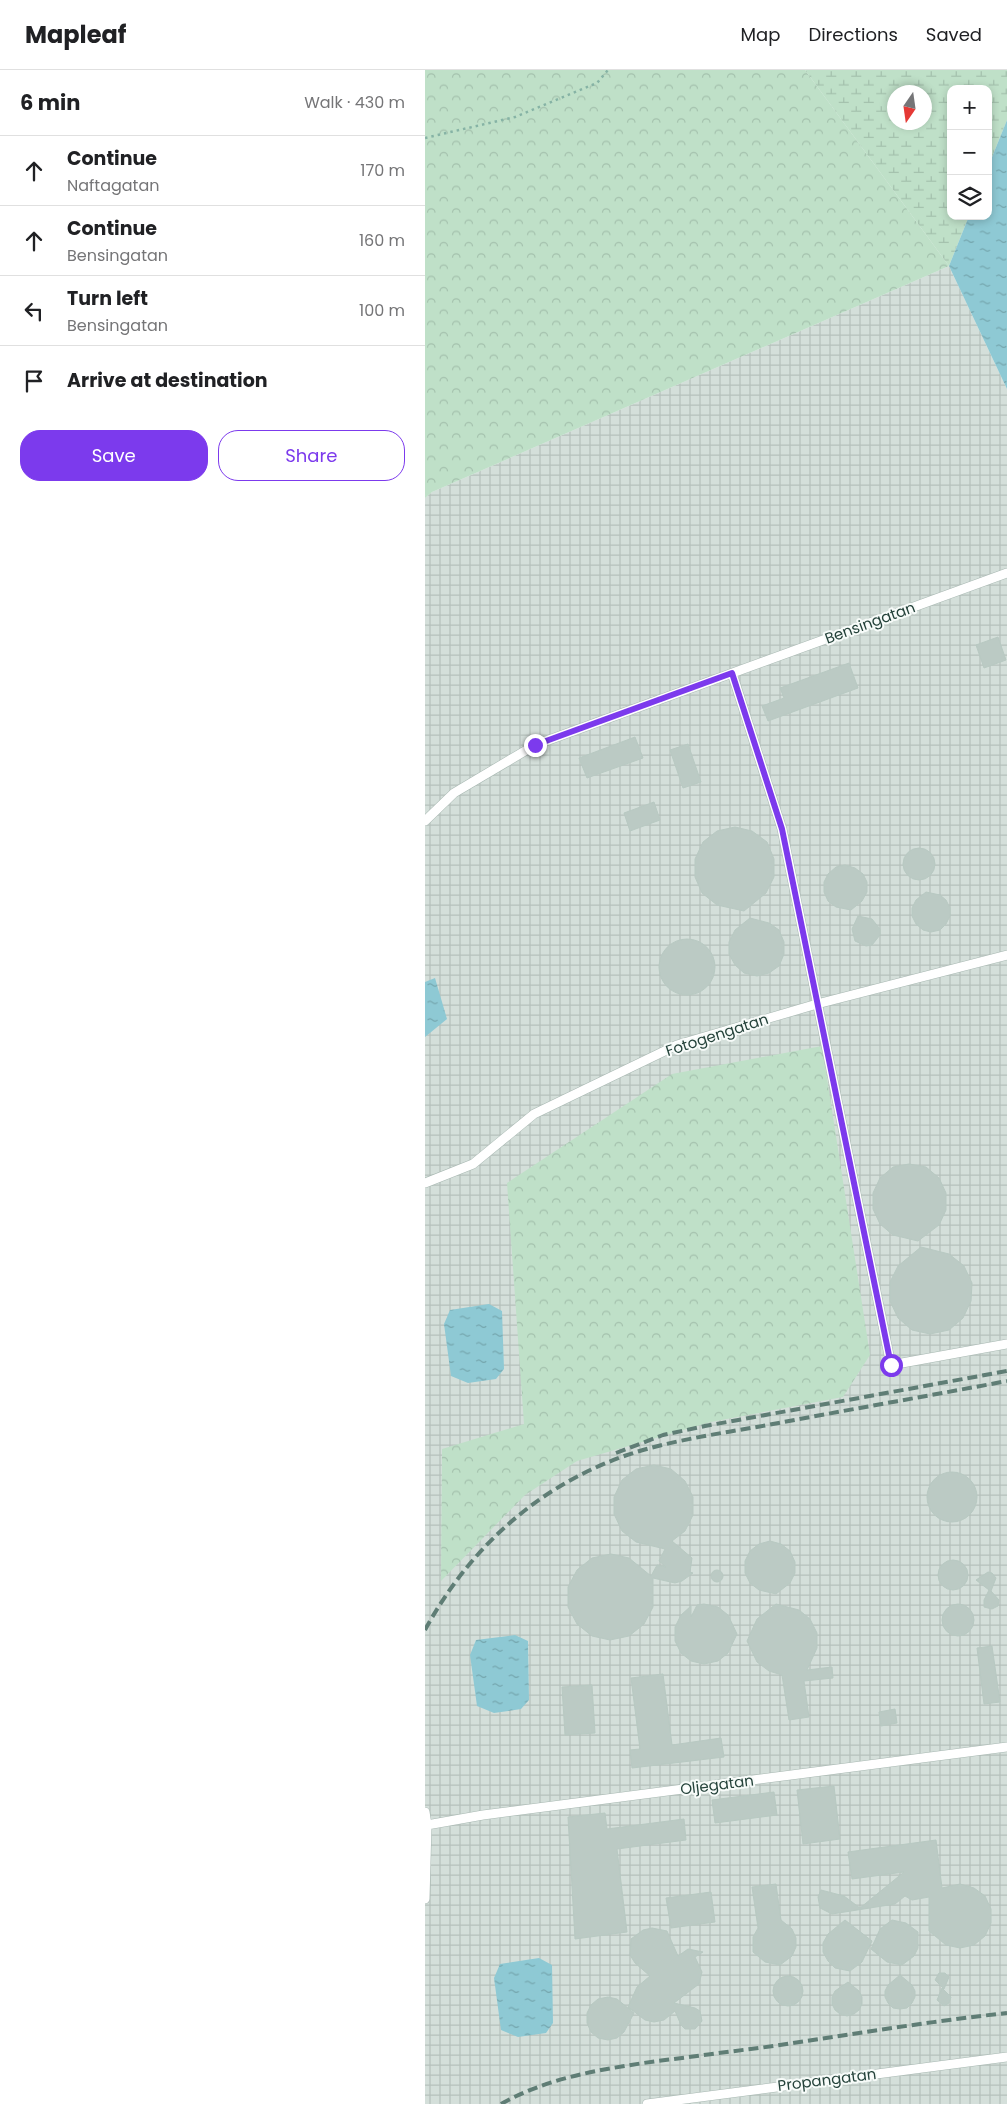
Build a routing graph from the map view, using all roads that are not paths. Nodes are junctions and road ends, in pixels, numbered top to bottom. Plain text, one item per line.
1 (1007, 573) edge
2 (732, 673) junction
3 (425, 821) edge
4 (1007, 955) edge
5 (817, 1004) junction
6 (425, 1183) edge
7 (1007, 1344) edge
8 (1007, 1747) edge
9 (425, 1812) edge
10 (427, 1824) junction
11 (425, 1899) edge
12 (1007, 2057) edge
13 (647, 2104) edge

1 - 2 lane, Bensingatan
2 - 3 lane, Bensingatan
2 - 5 lane
4 - 5 lane, Fotogengatan
5 - 6 lane, Fotogengatan
5 - 7 lane
8 - 10 lane, Oljegatan
9 - 10 lane
10 - 11 lane
12 - 13 lane, Propangatan

